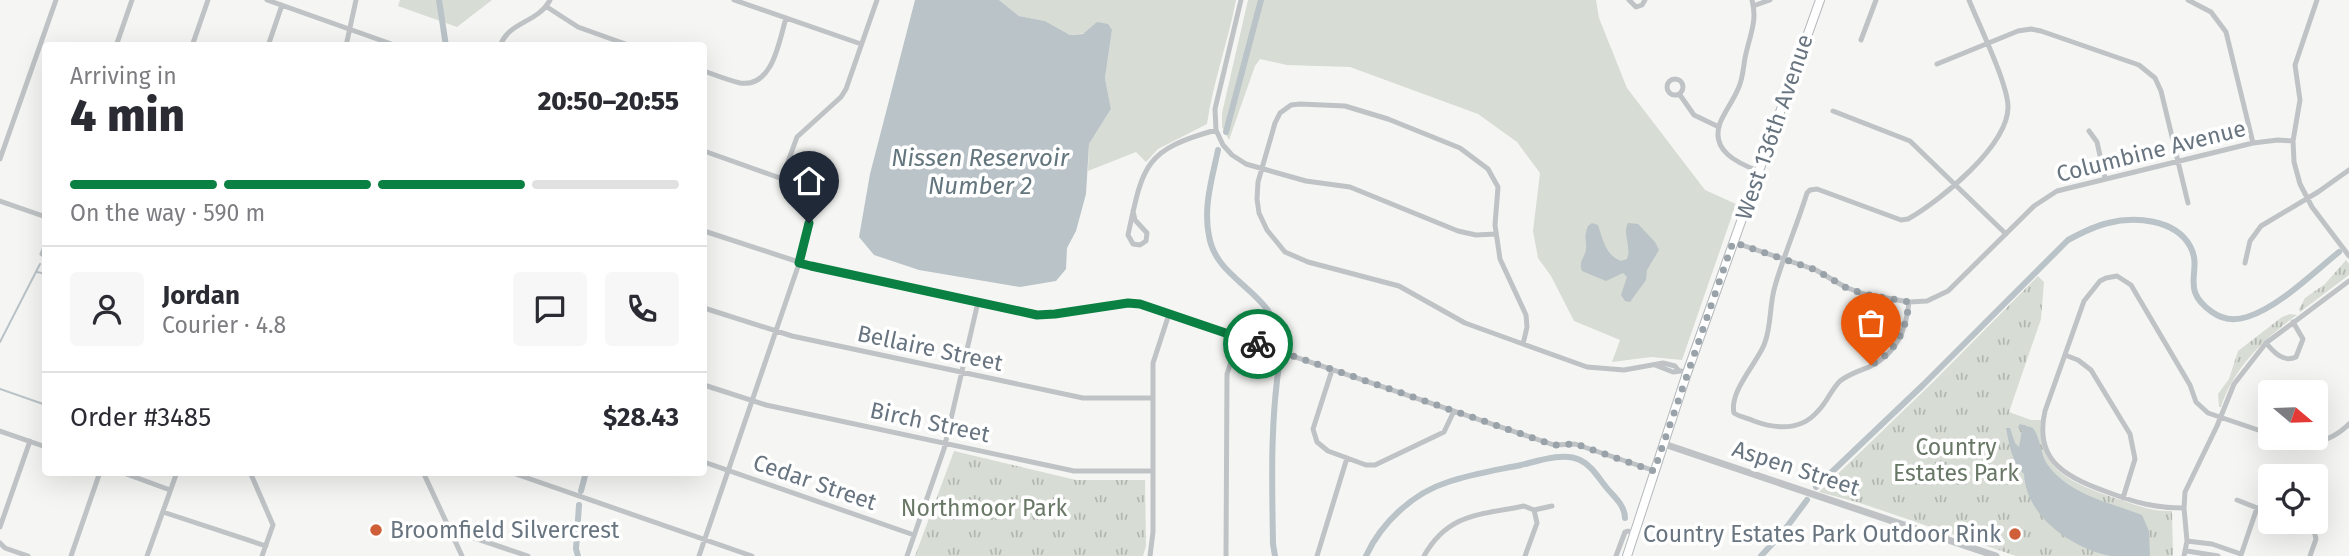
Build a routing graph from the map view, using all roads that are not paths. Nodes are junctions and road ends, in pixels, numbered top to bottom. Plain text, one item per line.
1 (56, 0) edge
2 (132, 0) edge
3 (208, 0) edge
4 (267, 0) edge
5 (356, 0) edge
6 (550, 0) edge
7 (734, 0) edge
8 (877, 0) edge
9 (1241, 0) edge
10 (1629, 0) edge
11 (1646, 0) edge
12 (1770, 0) edge
13 (1820, 0) edge
14 (1876, 0) edge
15 (1969, 0) edge
16 (2188, 0) edge
17 (2317, 0) edge
18 (1752, 3) edge
19 (282, 5) junction
20 (547, 7) junction
21 (786, 18) junction
22 (351, 29) junction
23 (1861, 40) dead end
24 (117, 42) edge
25 (193, 42) edge
26 (269, 42) edge
27 (347, 42) edge
28 (386, 42) edge
29 (502, 42) edge
30 (620, 42) edge
31 (861, 44) junction
32 (1986, 44) junction
33 (1937, 64) dead end
34 (707, 72) edge
35 (1679, 95) dead end
36 (1833, 111) dead end
37 (1719, 127) junction
38 (1216, 130) junction
39 (2089, 131) dead end
40 (2293, 141) junction
41 (2253, 143) junction
42 (707, 152) edge
43 (0, 159) edge
44 (2178, 162) junction
45 (1262, 169) junction
46 (2349, 170) edge
47 (1758, 172) junction
48 (782, 178) junction
49 (2105, 178) junction
50 (1955, 184) junction
51 (2307, 198) junction
52 (0, 201) edge
53 (2188, 202) dead end
54 (1133, 211) junction
55 (42, 216) edge
56 (707, 232) edge
57 (1496, 234) junction
58 (2006, 234) junction
59 (1733, 242) junction
60 (2349, 256) edge
61 (1784, 259) junction
62 (2245, 262) dead end
63 (799, 263) junction
64 (2349, 281) edge
65 (978, 302) junction
66 (1909, 302) junction
67 (707, 309) edge
68 (1169, 314) junction
69 (2293, 322) junction
70 (776, 332) junction
71 (1238, 338) junction
72 (2266, 342) junction
73 (1523, 344) junction
74 (2065, 355) junction
75 (1332, 370) junction
76 (1683, 372) junction
77 (961, 373) junction
78 (707, 386) edge
79 (1153, 398) junction
80 (752, 401) junction
81 (1454, 411) junction
82 (2220, 417) junction
83 (2349, 424) edge
84 (2258, 430) edge
85 (0, 432) edge
86 (2328, 438) edge
87 (30, 441) junction
88 (946, 443) junction
89 (1664, 443) junction
90 (42, 446) edge
91 (1346, 458) junction
92 (707, 463) edge
93 (728, 471) junction
94 (1153, 471) junction
95 (1654, 471) junction
96 (99, 476) edge
97 (132, 476) edge
98 (175, 476) edge
99 (252, 476) edge
100 (425, 476) edge
101 (521, 476) edge
102 (170, 490) junction
103 (2123, 498) junction
104 (2237, 500) dead end
105 (1552, 506) dead end
106 (2183, 508) junction
107 (2257, 508) joint
108 (1534, 510) junction
109 (163, 512) junction
110 (0, 527) edge
111 (450, 530) junction
112 (1634, 533) junction
113 (2315, 534) edge
114 (914, 535) junction
115 (704, 540) junction
116 (2188, 541) junction
117 (0, 543) edge
118 (2209, 544) junction
119 (266, 546) junction
120 (2207, 553) junction
121 (2187, 554) edge
122 (2241, 555) edge
123 (28, 556) edge
124 (71, 556) edge
125 (147, 556) edge
126 (262, 556) edge
127 (462, 556) edge
128 (528, 556) edge
129 (699, 556) edge
130 (752, 556) edge
131 (907, 556) edge
132 (1150, 556) edge
133 (1226, 556) edge
134 (1318, 556) edge
135 (1424, 556) edge
136 (1525, 556) edge
137 (1616, 556) edge
138 (1626, 556) edge
139 (1996, 556) edge
140 (2218, 556) edge
141 (2310, 556) edge

1 - 43 street
2 - 24 street
3 - 25 street
4 - 19 street
5 - 22 street
6 - 20 street
7 - 21 street
8 - 31 street
9 - 38 street
10 - 11 street
12 - 18 street
13 - 47 main road, West 136th Avenue
14 - 23 street
15 - 32 street
16 - 41 street
17 - 40 street
18 - 37 street
19 - 22 street
19 - 26 street
20 - 29 street
20 - 30 street
21 - 31 street
21 - 34 street
22 - 27 street
22 - 28 street
31 - 48 street
32 - 33 street
32 - 44 street
32 - 50 street
35 - 37 street
36 - 50 street
37 - 47 street
38 - 45 street
38 - 54 street
39 - 49 street
40 - 41 street, Columbine Avenue
40 - 51 street
41 - 44 street, Columbine Avenue
42 - 48 street
44 - 49 street, Columbine Avenue
44 - 53 street
45 - 57 street
45 - 57 street
45 - 73 street
46 - 51 street
47 - 59 main road, West 136th Avenue
48 - 63 street
49 - 58 street, Columbine Avenue
50 - 58 street
50 - 61 street
51 - 60 street
51 - 62 street
52 - 55 street
54 - 54 street
56 - 63 street
57 - 73 street
58 - 66 street, Columbine Avenue
59 - 61 street, Columbine Avenue
59 - 76 main road, West 136th Avenue
61 - 66 street, Columbine Avenue
61 - 66 street
63 - 65 street
63 - 70 street
64 - 69 street
65 - 68 street
65 - 77 street
67 - 70 street, Bellaire Street
68 - 71 street
68 - 79 street
69 - 72 street
69 - 72 street
70 - 77 street, Bellaire Street
70 - 80 street
71 - 75 street
71 - 133 street
72 - 82 street
73 - 76 street
74 - 82 street
74 - 103 street
74 - 103 street
75 - 81 street
75 - 91 street
76 - 89 main road, West 136th Avenue
77 - 79 street, Bellaire Street
77 - 88 street
78 - 80 street, Birch Street
79 - 94 street
80 - 88 street, Birch Street
80 - 93 street
81 - 91 street
81 - 95 street
82 - 84 street
82 - 106 street
83 - 86 street
85 - 87 street
87 - 90 street
87 - 110 street
88 - 94 street, Birch Street
88 - 114 street
89 - 95 main road, West 136th Avenue
89 - 139 street, Aspen Street
91 - 134 street
92 - 93 street, Cedar Street
93 - 114 street, Cedar Street
93 - 115 street
94 - 132 street
95 - 112 main road, West 136th Avenue
96 - 124 street
97 - 102 street
98 - 102 street
99 - 119 street
100 - 111 street
101 - 115 street
102 - 109 street
103 - 106 street
104 - 107 street
105 - 108 street
106 - 116 street
107 - 122 street
108 - 135 street
108 - 136 street
109 - 119 street
109 - 125 street
111 - 127 street
111 - 128 street
112 - 137 street, West 136th Avenue
112 - 138 main road, West 136th Avenue
113 - 141 street
114 - 131 street
115 - 129 street
115 - 130 street
116 - 118 street
116 - 121 street
117 - 123 street
118 - 120 street
118 - 122 street
119 - 126 street
120 - 121 street
120 - 140 street

